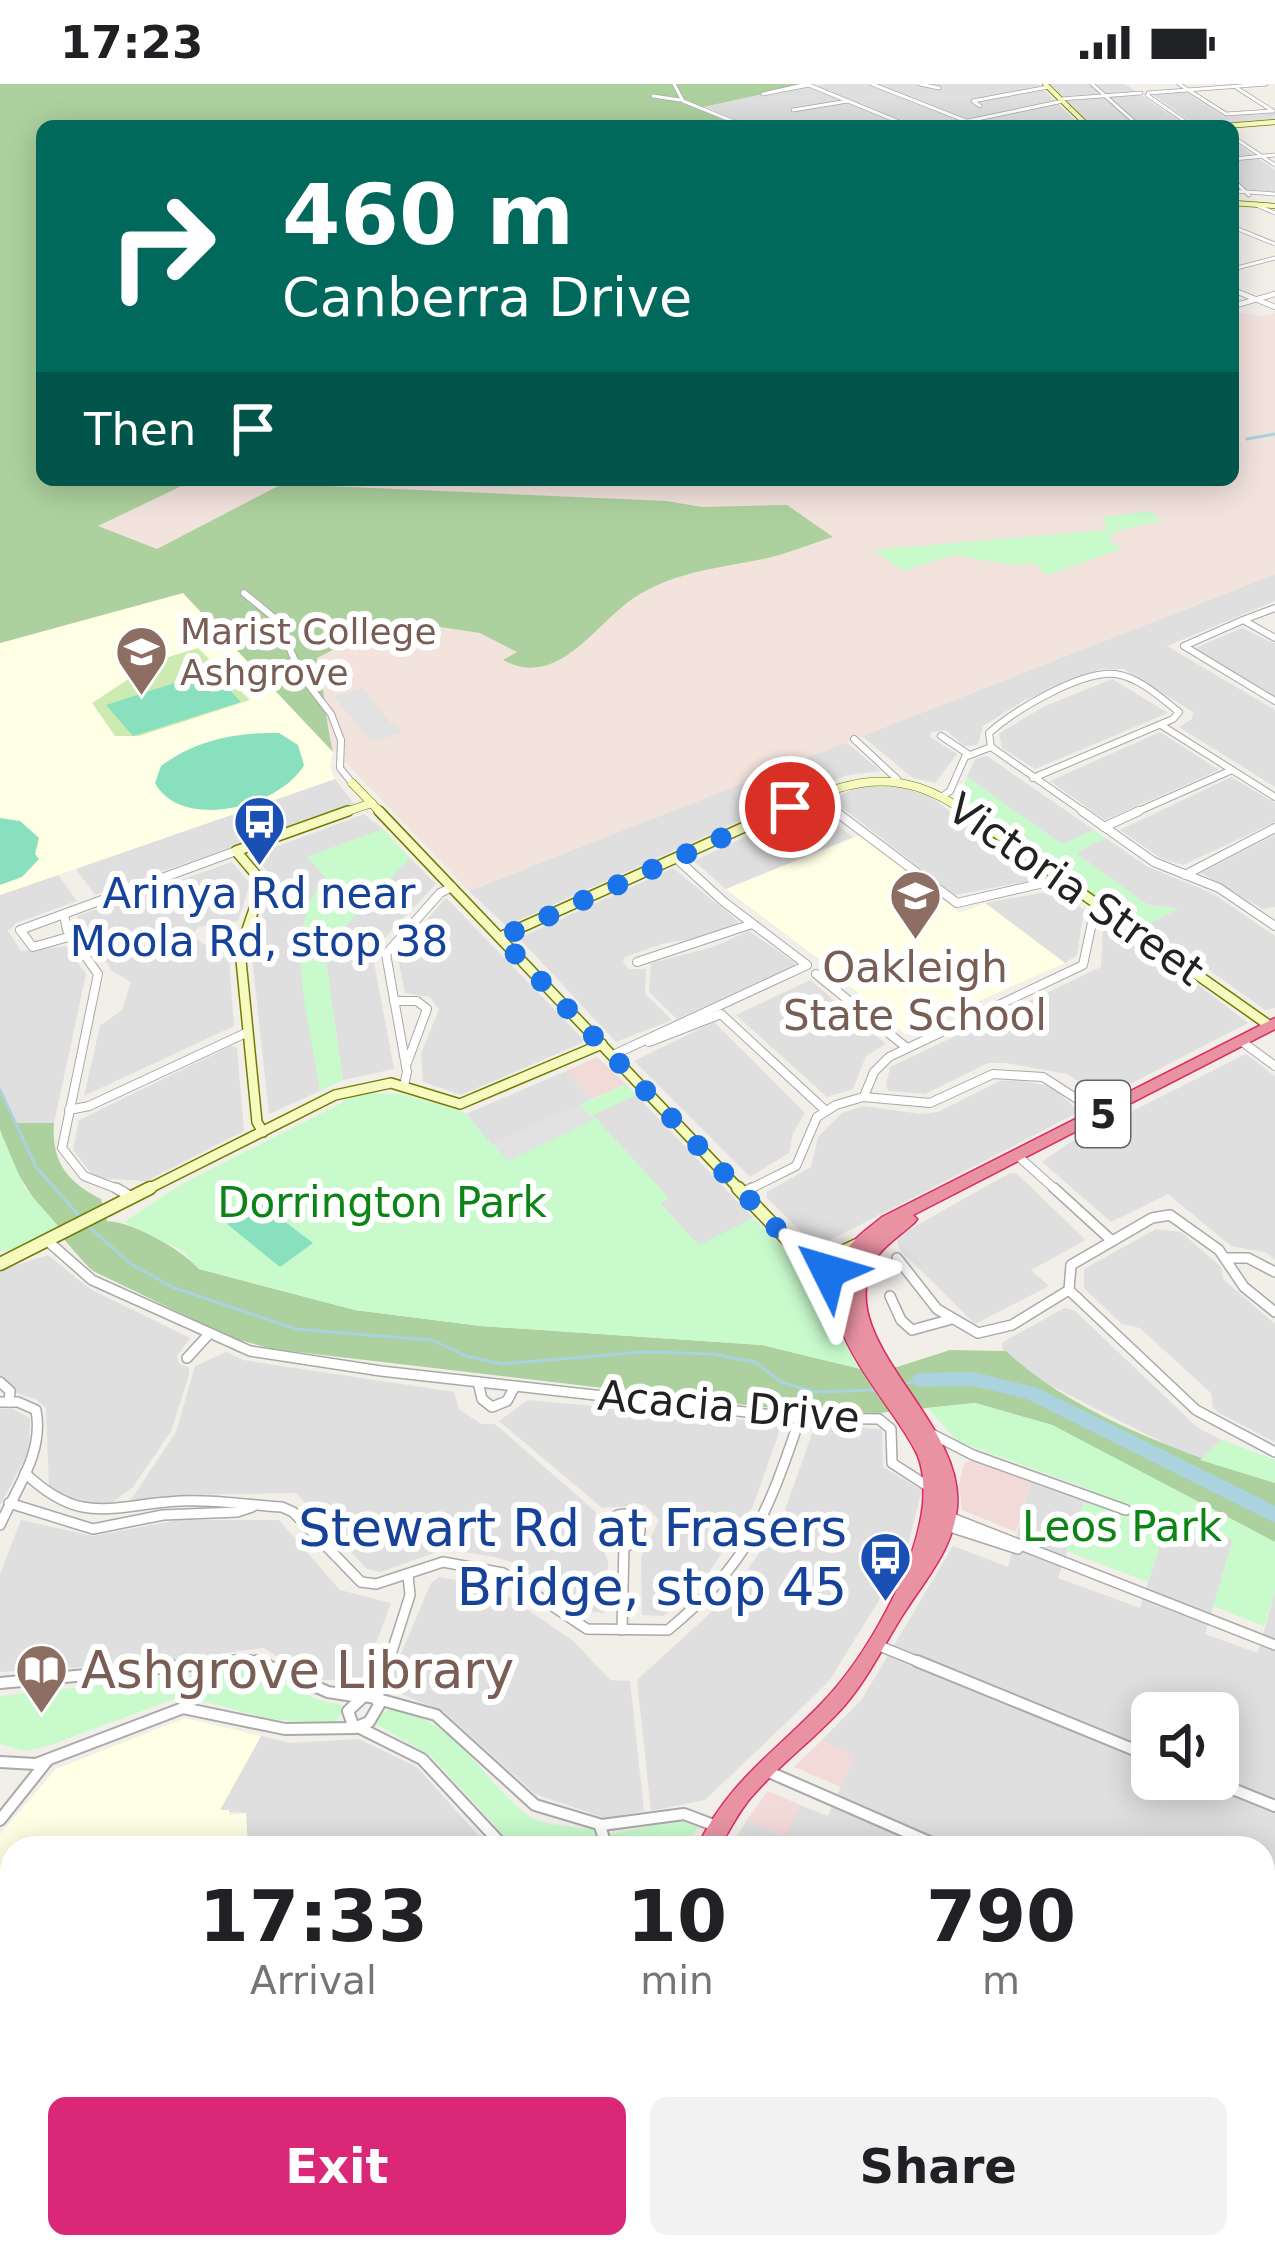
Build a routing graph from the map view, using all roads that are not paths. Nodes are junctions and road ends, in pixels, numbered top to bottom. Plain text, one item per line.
1 (674, 84) edge
2 (811, 84) edge
3 (872, 84) edge
4 (920, 84) edge
5 (1092, 84) edge
6 (1130, 84) edge
7 (1179, 84) edge
8 (1266, 84) edge
9 (1233, 85) edge
10 (1047, 86) edge
11 (940, 88) edge
12 (1188, 90) junction
13 (1144, 93) junction
14 (997, 95) junction
15 (653, 96) dead end
16 (1105, 96) junction
17 (1004, 98) dead end
18 (681, 100) junction
19 (1062, 100) junction
20 (850, 101) junction
21 (1275, 102) edge
22 (1262, 104) junction
23 (980, 106) dead end
24 (794, 110) dead end
25 (1273, 111) edge
26 (730, 120) edge
27 (893, 120) edge
28 (964, 120) edge
29 (972, 120) edge
30 (1082, 120) edge
31 (1132, 120) edge
32 (1183, 120) edge
33 (1273, 124) edge
34 (1239, 125) edge
35 (1239, 141) edge
36 (1275, 155) edge
37 (1263, 156) junction
38 (1239, 158) edge
39 (1275, 165) edge
40 (1239, 185) edge
41 (1239, 191) edge
42 (1248, 192) junction
43 (1275, 194) edge
44 (1239, 204) edge
45 (1253, 205) junction
46 (1275, 210) edge
47 (1239, 231) edge
48 (1275, 244) edge
49 (1275, 258) edge
50 (1239, 267) edge
51 (1239, 292) edge
52 (1275, 294) edge
53 (1256, 299) junction
54 (1239, 304) edge
55 (1275, 307) edge
56 (244, 593) dead end
57 (1275, 608) edge
58 (1243, 620) junction
59 (1275, 638) edge
60 (1275, 700) edge
61 (1160, 725) junction
62 (941, 736) dead end
63 (854, 739) dead end
64 (991, 746) junction
65 (969, 754) junction
66 (1232, 770) junction
67 (1033, 778) junction
68 (897, 779) junction
69 (352, 783) joint
70 (814, 796) junction
71 (943, 796) junction
72 (1275, 796) edge
73 (372, 803) junction
74 (1104, 827) junction
75 (1275, 829) edge
76 (236, 851) junction
77 (676, 858) junction
78 (1185, 875) junction
79 (1058, 880) junction
80 (452, 887) junction
81 (1102, 910) junction
82 (1275, 914) edge
83 (66, 915) junction
84 (1265, 919) junction
85 (753, 923) junction
86 (1275, 926) edge
87 (73, 935) junction
88 (500, 938) junction
89 (637, 962) dead end
90 (817, 974) dead end
91 (394, 1001) junction
92 (1272, 1024) edge
93 (248, 1033) junction
94 (1241, 1041) junction
95 (602, 1044) junction
96 (640, 1044) junction
97 (907, 1048) junction
98 (613, 1055) junction
99 (406, 1066) junction
100 (1275, 1066) edge
101 (404, 1086) junction
102 (865, 1094) junction
103 (69, 1110) junction
104 (826, 1111) junction
105 (1102, 1115) junction
106 (263, 1132) junction
107 (1018, 1157) junction
108 (745, 1192) junction
109 (133, 1199) junction
110 (936, 1200) junction
111 (1111, 1240) junction
112 (50, 1243) junction
113 (857, 1245) junction
114 (802, 1252) junction
115 (897, 1258) dead end
116 (1227, 1258) junction
117 (0, 1264) edge
118 (1275, 1272) edge
119 (848, 1273) junction
120 (1069, 1290) junction
121 (890, 1295) dead end
122 (840, 1305) junction
123 (1275, 1312) edge
124 (952, 1319) junction
125 (209, 1334) junction
126 (871, 1357) junction
127 (188, 1358) dead end
128 (0, 1382) edge
129 (478, 1382) junction
130 (515, 1386) junction
131 (4, 1402) edge
132 (800, 1418) junction
133 (926, 1441) junction
134 (1275, 1452) edge
135 (973, 1455) junction
136 (902, 1471) junction
137 (25, 1473) junction
138 (947, 1474) junction
139 (934, 1493) junction
140 (9, 1503) junction
141 (254, 1506) junction
142 (1126, 1510) dead end
143 (941, 1519) junction
144 (0, 1525) edge
145 (624, 1546) dead end
146 (408, 1575) junction
147 (622, 1630) junction
148 (875, 1645) junction
149 (1275, 1645) edge
150 (0, 1683) edge
151 (360, 1697) junction
152 (377, 1699) junction
153 (357, 1728) junction
154 (1131, 1748) edge
155 (48, 1760) junction
156 (0, 1762) edge
157 (764, 1770) junction
158 (1239, 1791) edge
159 (1275, 1806) edge
160 (0, 1820) edge
161 (599, 1825) junction
162 (719, 1829) junction
163 (493, 1836) edge
164 (603, 1836) edge
165 (715, 1836) edge
166 (916, 1836) edge

1 - 18 street
2 - 2 street
2 - 20 street
3 - 28 street
4 - 11 street
5 - 16 street
6 - 13 street
7 - 12 street
8 - 9 street
9 - 12 street
9 - 22 street
10 - 14 street
10 - 19 street
12 - 13 street
12 - 25 street
13 - 16 street
13 - 32 street
14 - 17 street
14 - 23 street
15 - 18 street
16 - 19 street
16 - 31 street
18 - 26 street
19 - 29 street
19 - 30 street
20 - 24 street
20 - 27 street
21 - 22 street
22 - 25 street
33 - 34 street
35 - 37 street
36 - 37 street
37 - 38 street
37 - 39 street
40 - 42 street
41 - 42 street
42 - 43 street
42 - 45 street
44 - 45 street
45 - 46 street
47 - 48 street
49 - 50 street
51 - 53 street
52 - 53 street
53 - 54 street
53 - 55 street
56 - 69 street
57 - 58 street
58 - 59 street
58 - 60 street
61 - 64 street
61 - 66 street
61 - 67 street
62 - 65 street
63 - 68 street
64 - 65 street
64 - 67 street
65 - 71 street
66 - 72 street
66 - 74 street
67 - 74 street
68 - 70 street, Victoria Street
68 - 71 street, Victoria Street
69 - 73 street
70 - 77 street, Victoria Street
70 - 79 street
71 - 79 street, Victoria Street
73 - 76 street
73 - 80 street
74 - 78 street
75 - 78 street
76 - 83 street
76 - 93 street
77 - 85 street
77 - 88 street, Victoria Street
78 - 84 street
79 - 81 street, Victoria Street
80 - 88 street
80 - 91 street
81 - 92 street, Victoria Street
81 - 97 street
82 - 84 street
83 - 87 street
83 - 87 street
84 - 86 street
85 - 89 street
85 - 96 street
87 - 103 street
88 - 95 street
90 - 97 street
91 - 99 street
91 - 99 street
92 - 94 highway, 5
93 - 103 street
93 - 106 street
94 - 100 street
94 - 105 highway, 5
95 - 98 street
95 - 101 street
96 - 98 street
96 - 104 street
97 - 102 street
98 - 108 street
99 - 101 street
101 - 106 street
102 - 104 street
102 - 105 street
103 - 109 street
104 - 108 street
105 - 107 highway, 5
106 - 109 street
107 - 110 highway, 5
107 - 111 street
108 - 114 street
109 - 112 street
110 - 113 highway, 5
110 - 119 highway, 5
111 - 116 street
111 - 120 street
112 - 117 street
112 - 125 street, Acacia Drive
113 - 114 street
113 - 119 highway, 5
114 - 119 street
114 - 122 street
115 - 124 street
116 - 118 street
116 - 123 street
119 - 122 highway, 5
119 - 126 highway, 5
120 - 124 street
120 - 134 street
121 - 124 street
122 - 126 highway, 5
125 - 127 street
125 - 129 street, Acacia Drive
126 - 133 highway, 5
128 - 131 street
129 - 130 street, Acacia Drive
129 - 130 street, Acacia Drive
130 - 132 street, Acacia Drive
131 - 137 street
132 - 136 street, Acacia Drive
132 - 147 street
133 - 135 street
133 - 136 street, Acacia Drive
133 - 138 highway, 5
133 - 139 highway, 5
135 - 138 street
135 - 142 street
136 - 139 street, Acacia Drive
137 - 140 street
137 - 141 street
138 - 143 highway, 5
139 - 143 highway, 5
140 - 141 street
140 - 144 street
141 - 146 street
143 - 148 highway, 5
143 - 149 street
145 - 147 street
146 - 147 street
146 - 152 street
148 - 154 street
148 - 157 highway, 5
150 - 151 street
151 - 152 street
151 - 153 street
152 - 153 street
152 - 161 street
153 - 155 street
153 - 163 street
155 - 156 street
155 - 160 street
157 - 162 highway, 5
157 - 166 street
158 - 159 street
161 - 162 street
161 - 164 street
162 - 165 highway, 5

